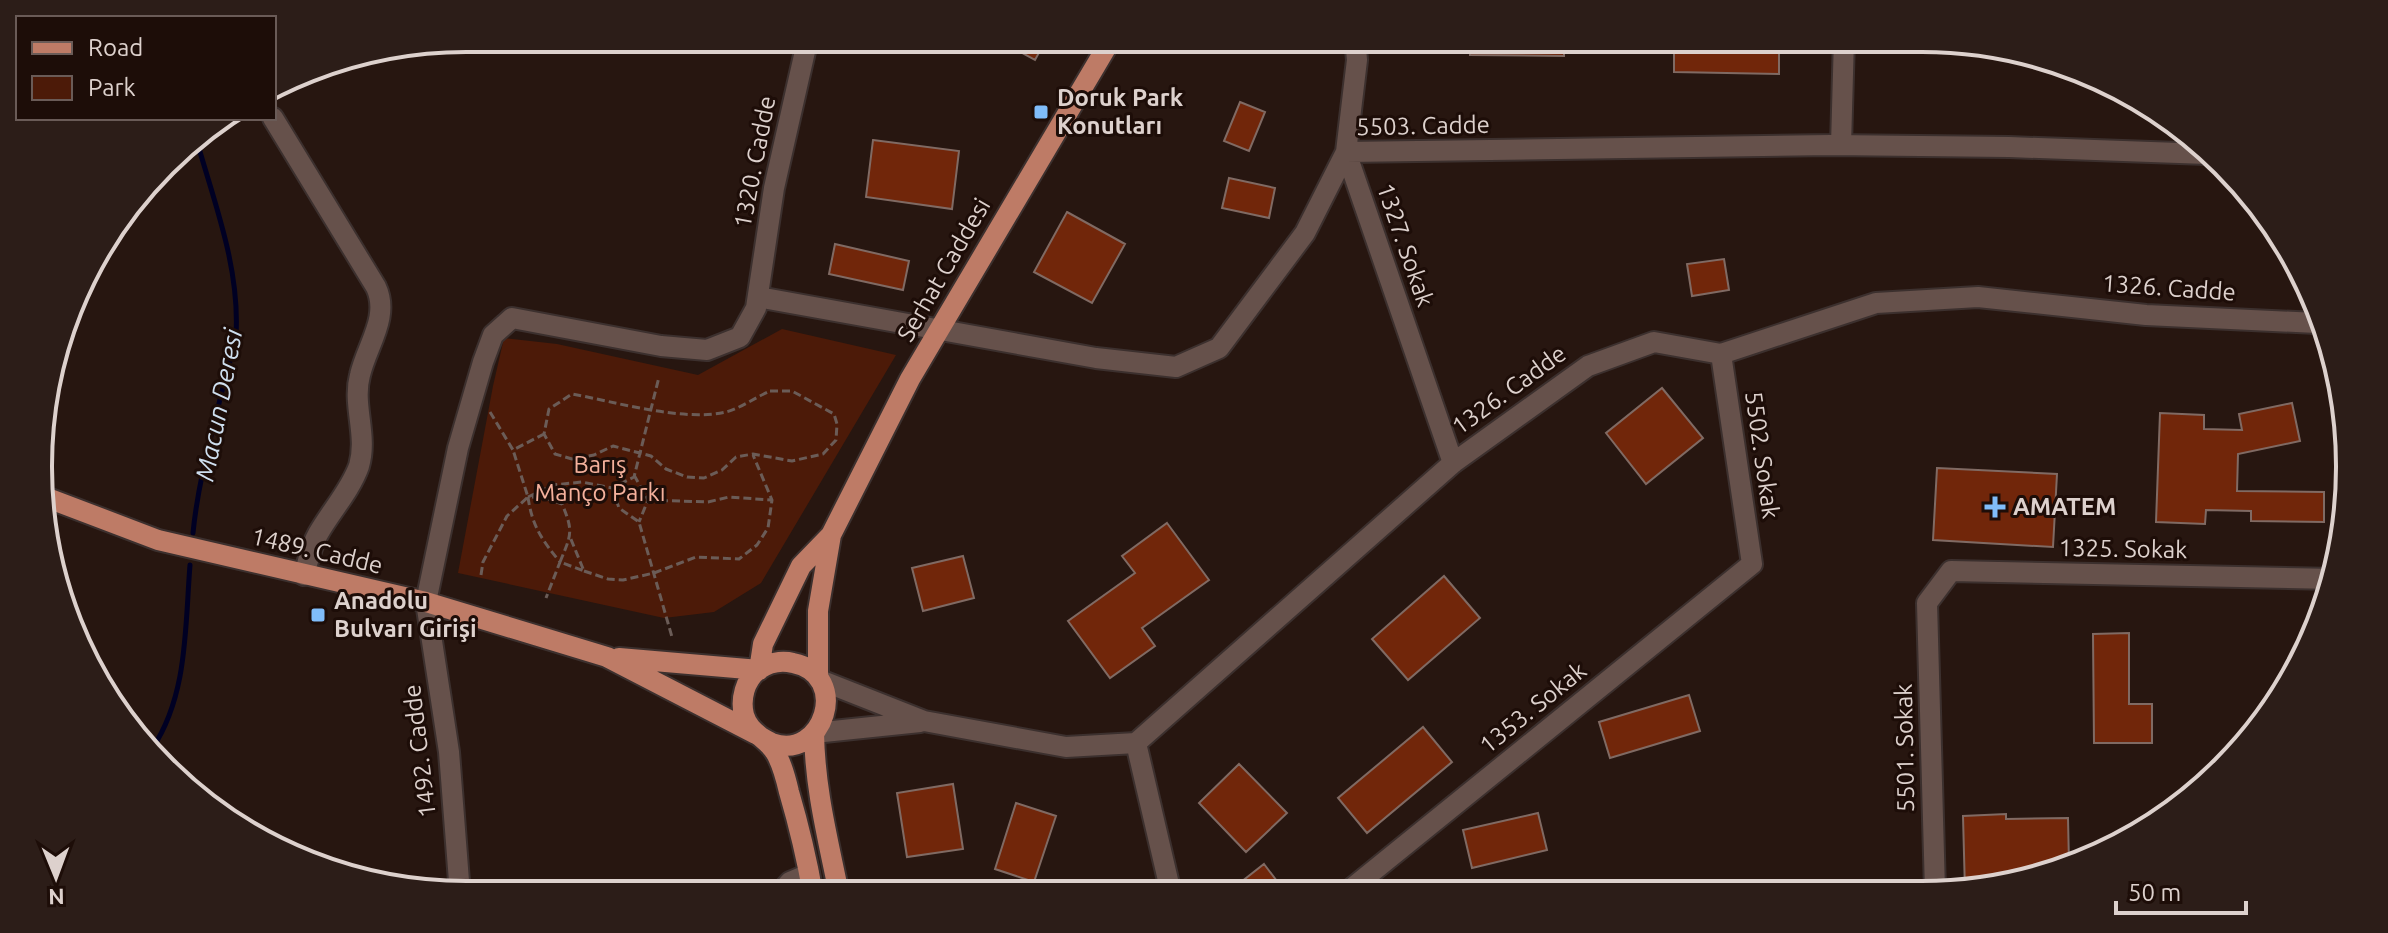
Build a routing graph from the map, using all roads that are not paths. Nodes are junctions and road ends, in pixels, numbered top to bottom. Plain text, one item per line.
1 (805, 52) edge
2 (1104, 52) edge
3 (1356, 52) edge
4 (1844, 52) edge
5 (274, 120) edge
6 (1841, 145) junction
7 (1346, 152) junction
8 (2193, 154) edge
9 (758, 297) junction
10 (2310, 323) edge
11 (938, 331) junction
12 (1721, 354) junction
13 (1453, 463) junction
14 (54, 503) edge
15 (831, 535) junction
16 (1752, 564) joint
17 (304, 575) junction
18 (2321, 579) edge
19 (426, 602) junction
20 (1927, 603) joint
21 (607, 657) junction
22 (759, 670) junction
23 (819, 679) junction
24 (924, 721) junction
25 (814, 733) junction
26 (756, 734) junction
27 (1136, 743) junction
28 (459, 881) edge
29 (810, 881) edge
30 (836, 881) edge
31 (1168, 881) edge
32 (1361, 881) edge
33 (1935, 881) edge

1 - 9 street, 1320. Cadde
2 - 11 main road, Serhat Caddesi
3 - 7 street, 1327. Sokak
4 - 6 street
5 - 17 street
6 - 7 street, 5503. Cadde
6 - 8 street, 5503. Cadde
7 - 11 street, 5503. Cadde
7 - 13 street, 1327. Sokak
9 - 11 street, 5503. Cadde
9 - 19 street, 1320. Cadde
10 - 12 street, 1326. Cadde
11 - 15 main road, Serhat Caddesi
12 - 13 street, 1326. Cadde
12 - 16 street, 5502. Sokak
13 - 27 street, 1326. Cadde
14 - 17 main road, 1489. Cadde
15 - 22 main road
15 - 23 main road
16 - 32 street, 1353. Sokak
17 - 19 main road, 1489. Cadde
18 - 20 street, 1325. Sokak
19 - 21 main road, 1489. Cadde
19 - 28 street, 1492. Cadde
20 - 33 street, 5501. Sokak
21 - 22 main road, 1489. Cadde
21 - 26 main road, 1489. Cadde
22 - 23 main road
22 - 26 main road
23 - 24 street
23 - 25 main road
24 - 25 street
24 - 27 street
25 - 26 main road
25 - 30 main road
26 - 29 main road
27 - 31 street

